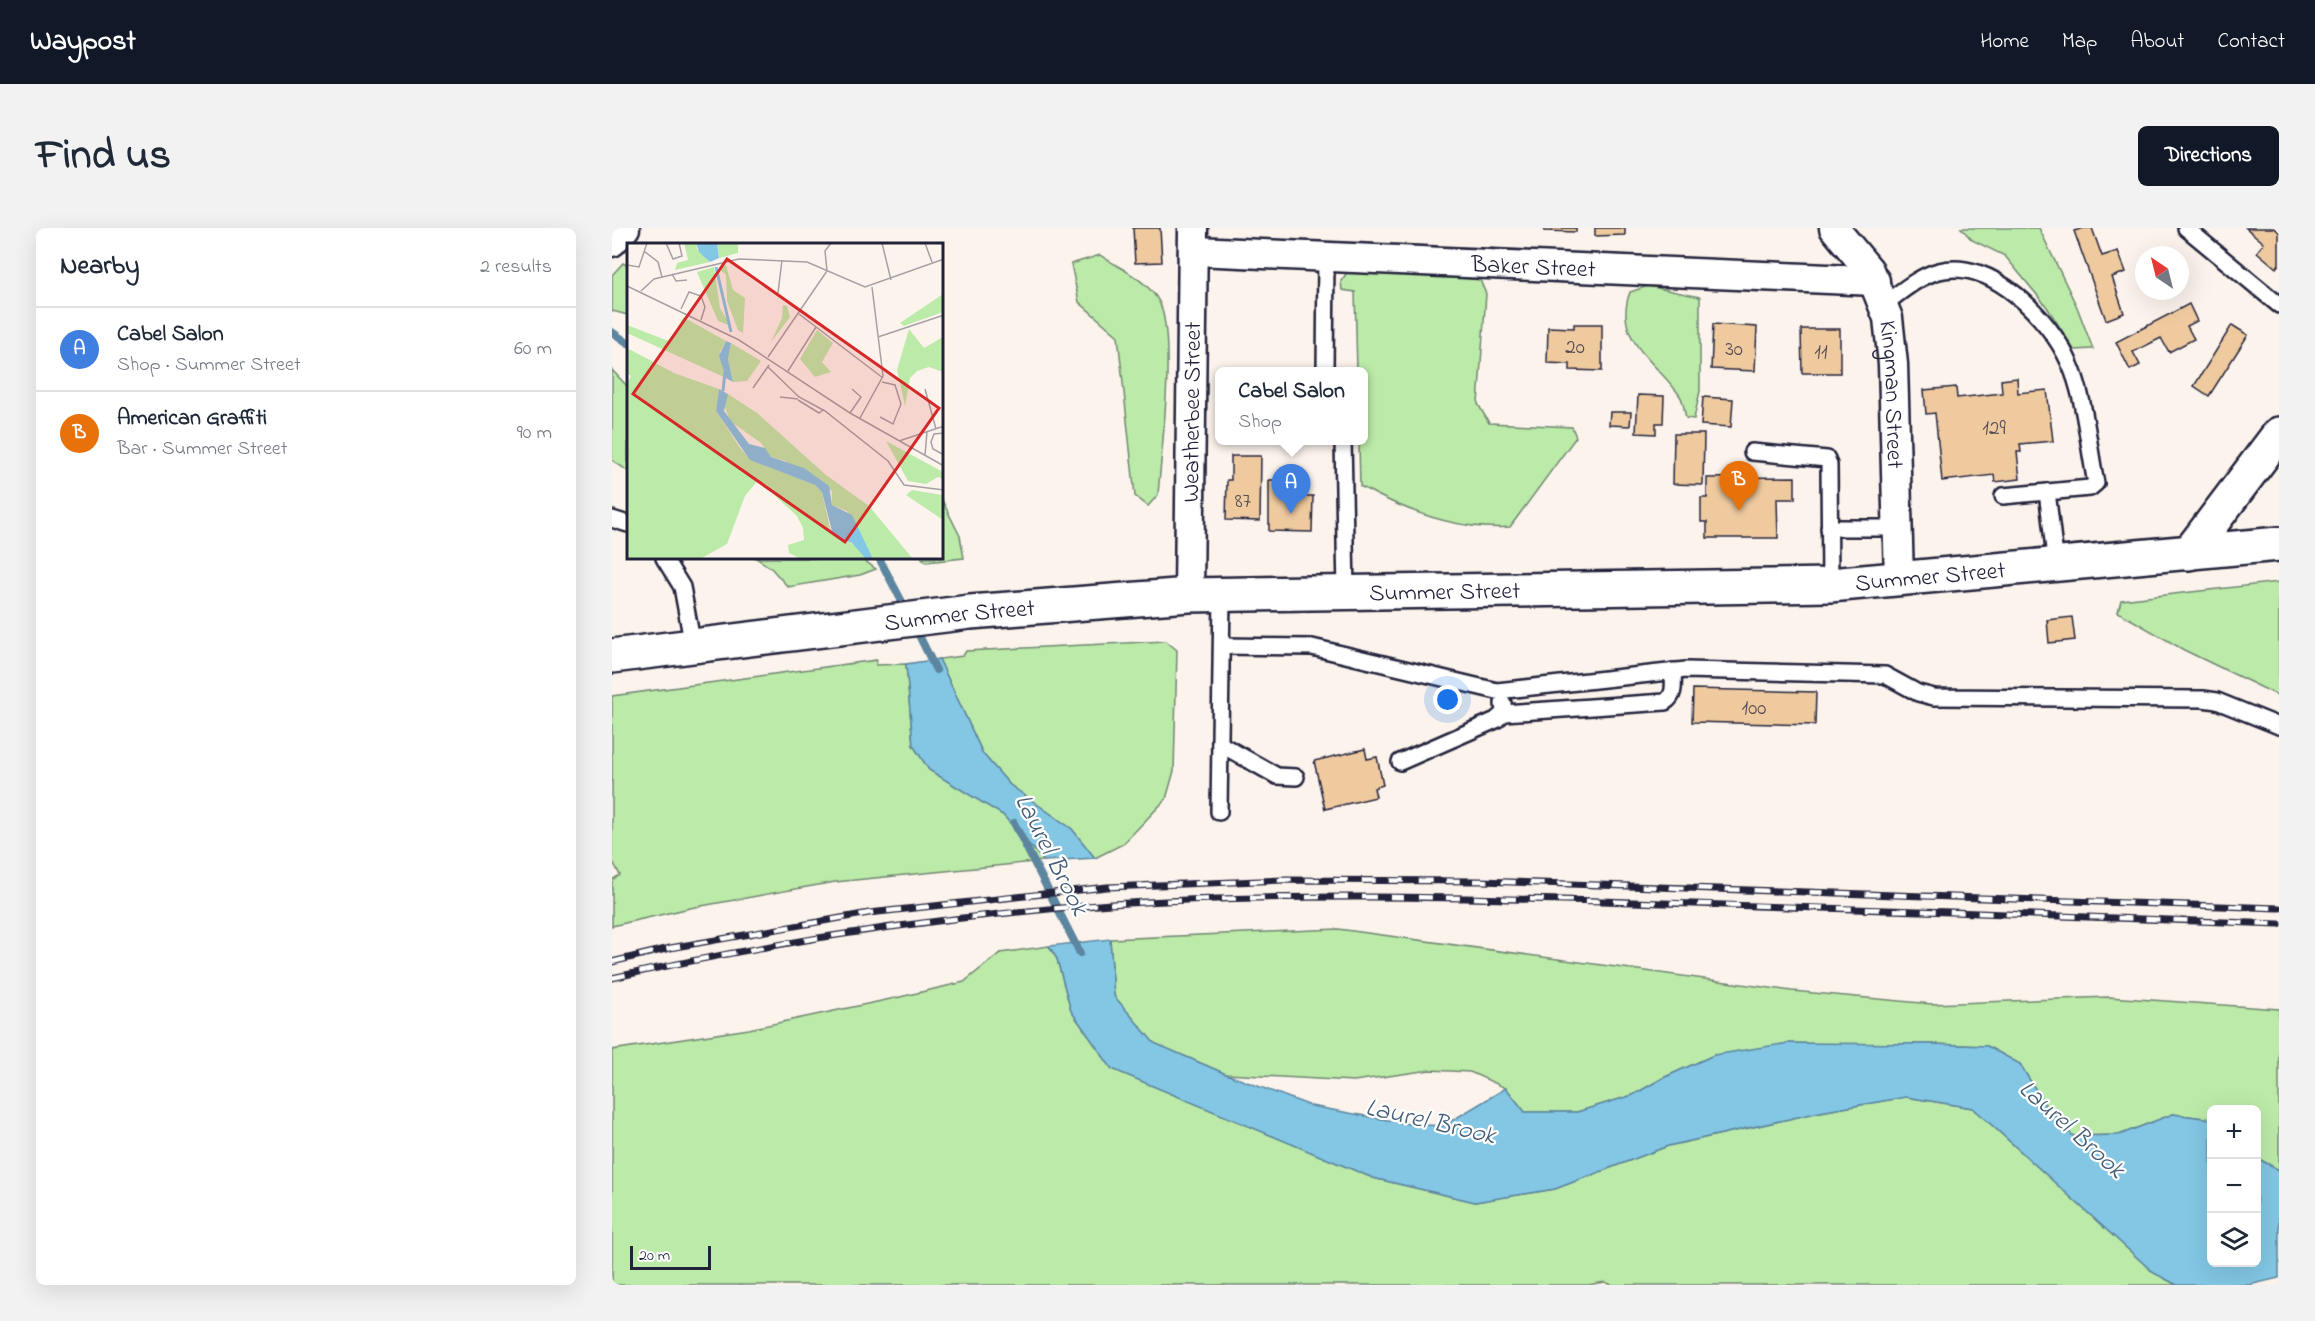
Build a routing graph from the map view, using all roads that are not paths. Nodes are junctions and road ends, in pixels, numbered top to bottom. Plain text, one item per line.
1 (625, 228) edge
2 (1834, 228) edge
3 (2186, 228) edge
4 (1193, 241) edge
5 (612, 242) edge
6 (1326, 257) junction
7 (1880, 292) junction
8 (2279, 304) edge
9 (1325, 367) edge
10 (2279, 434) edge
11 (1343, 445) edge
12 (1752, 452) dead end
13 (2047, 492) junction
14 (2002, 496) dead end
15 (612, 519) edge
16 (627, 524) edge
17 (1829, 528) junction
18 (1897, 528) junction
19 (2279, 544) edge
20 (2189, 553) junction
21 (665, 560) edge
22 (2056, 565) junction
23 (1899, 579) junction
24 (1830, 585) junction
25 (1346, 592) junction
26 (1221, 594) junction
27 (1189, 595) junction
28 (693, 646) junction
29 (1222, 646) junction
30 (612, 656) edge
31 (1673, 671) junction
32 (1502, 691) junction
33 (1504, 713) junction
34 (2279, 726) edge
35 (1220, 744) junction
36 (1400, 762) dead end
37 (1296, 777) dead end
38 (1219, 812) dead end

1 - 5 street
2 - 7 street, Kingman Street
3 - 8 lane
4 - 6 street, Baker Street
4 - 27 street, Weatherbee Street
6 - 7 street, Baker Street
6 - 9 lane
7 - 13 lane
7 - 18 street, Kingman Street
10 - 20 main road
11 - 25 lane
12 - 17 lane
13 - 14 lane
13 - 22 lane
15 - 16 lane
17 - 18 lane
17 - 24 lane
18 - 23 street, Kingman Street
19 - 20 main road, Summer Street
20 - 22 main road, Summer Street
21 - 28 lane
22 - 23 main road, Summer Street
23 - 24 main road, Summer Street
24 - 25 main road, Summer Street
25 - 26 main road, Summer Street
26 - 27 main road, Summer Street
26 - 29 lane
27 - 28 main road, Summer Street
28 - 30 main road, Summer Street
29 - 32 lane
29 - 35 lane
31 - 32 lane
31 - 33 lane
31 - 34 lane
32 - 33 lane
33 - 36 lane
35 - 37 lane
35 - 38 lane

